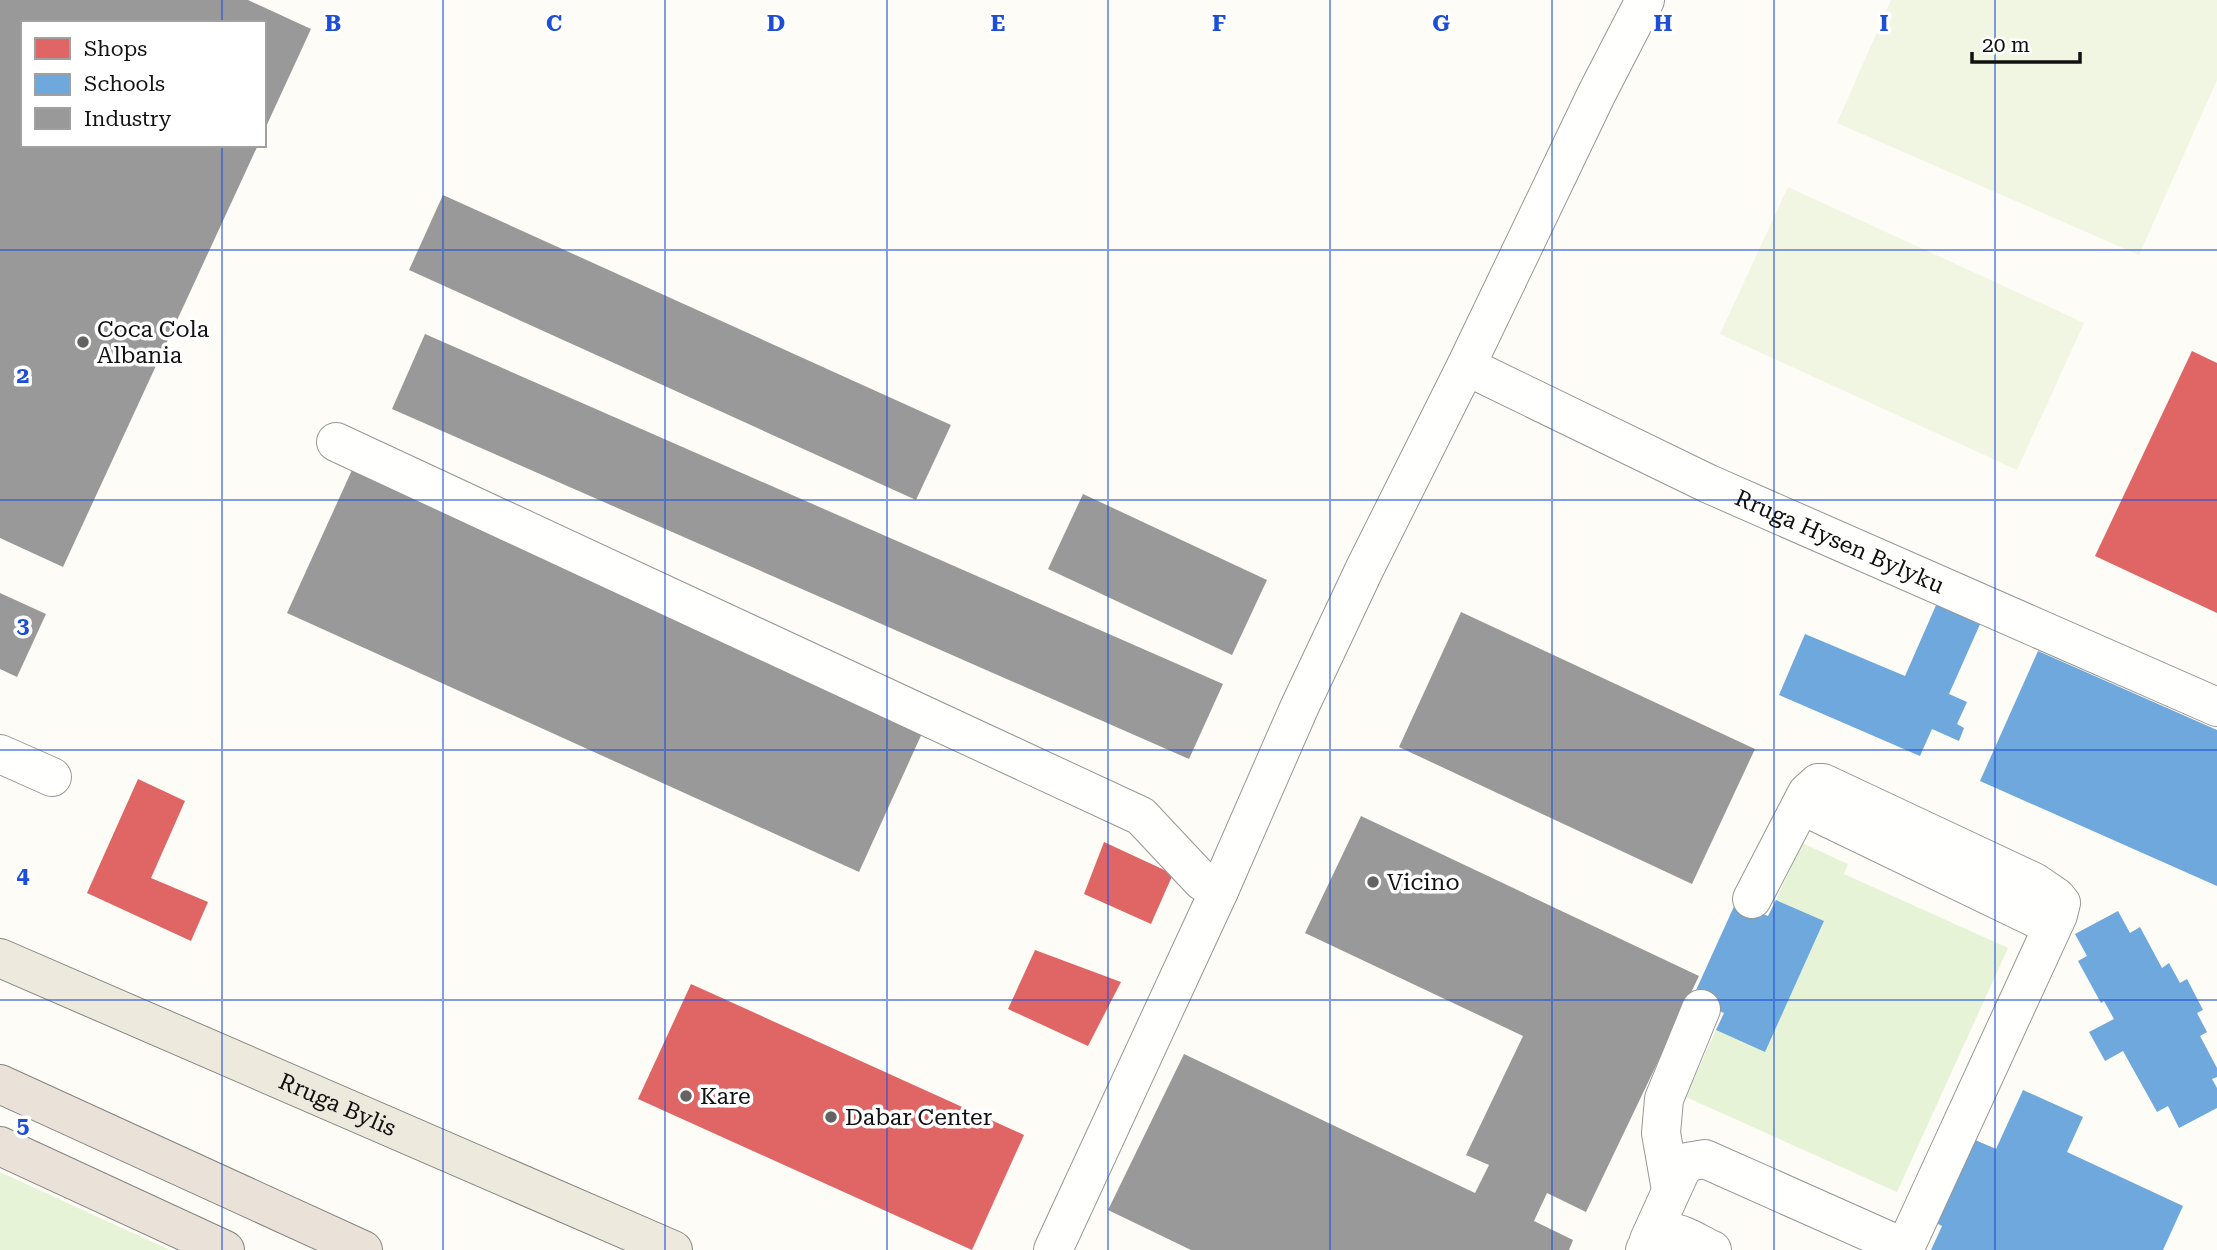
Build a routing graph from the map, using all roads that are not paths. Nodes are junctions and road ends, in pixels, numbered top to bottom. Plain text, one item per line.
1 (1645, 0) edge
2 (1466, 366) junction
3 (336, 442) dead end
4 (2217, 707) edge
5 (0, 754) edge
6 (52, 777) dead end
7 (1219, 891) junction
8 (1752, 899) dead end
9 (0, 958) edge
10 (1701, 1009) dead end
11 (0, 1084) edge
12 (0, 1146) edge
13 (1671, 1190) junction
14 (1647, 1245) edge
15 (1905, 1249) edge
16 (225, 1250) edge
17 (363, 1250) edge
18 (673, 1250) edge
19 (1053, 1250) edge
20 (1712, 1250) edge

1 - 2 street
2 - 4 street, Rruga Hysen Bylyku
2 - 7 street
3 - 7 street
5 - 6 street
7 - 19 street
8 - 15 street
9 - 18 main road, Rruga Bylis
10 - 13 street
11 - 17 highway
12 - 16 highway
13 - 14 street
13 - 15 street
14 - 20 street

